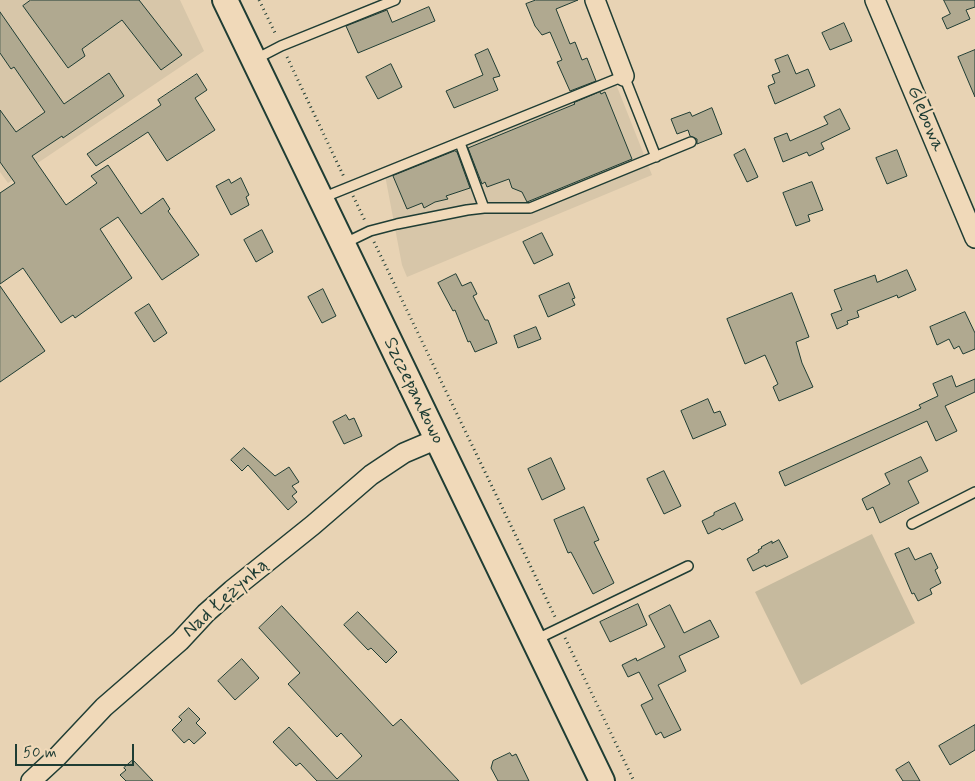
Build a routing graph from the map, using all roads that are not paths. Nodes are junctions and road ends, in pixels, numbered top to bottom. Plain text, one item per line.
1 (225, 0) edge
2 (395, 0) edge
3 (595, 0) edge
4 (875, 0) edge
5 (254, 60) junction
6 (624, 76) junction
7 (691, 142) dead end
8 (460, 143) junction
9 (656, 157) junction
10 (321, 199) junction
11 (484, 208) junction
12 (975, 238) edge
13 (342, 244) junction
14 (437, 439) junction
15 (975, 492) edge
16 (912, 524) dead end
17 (688, 566) dead end
18 (534, 640) junction
19 (31, 781) edge
20 (602, 781) edge

1 - 5 street, Szczepankowo
2 - 5 lane
3 - 6 street
4 - 12 street, Glebowa
5 - 10 street, Szczepankowo
6 - 8 lane
6 - 9 lane
7 - 9 lane
8 - 10 lane
8 - 11 lane
9 - 11 lane
10 - 13 street, Szczepankowo
11 - 13 lane
13 - 14 street, Szczepankowo
14 - 18 street, Szczepankowo
14 - 19 street, Nad Łężynką
15 - 16 lane
17 - 18 lane
18 - 20 street, Szczepankowo

